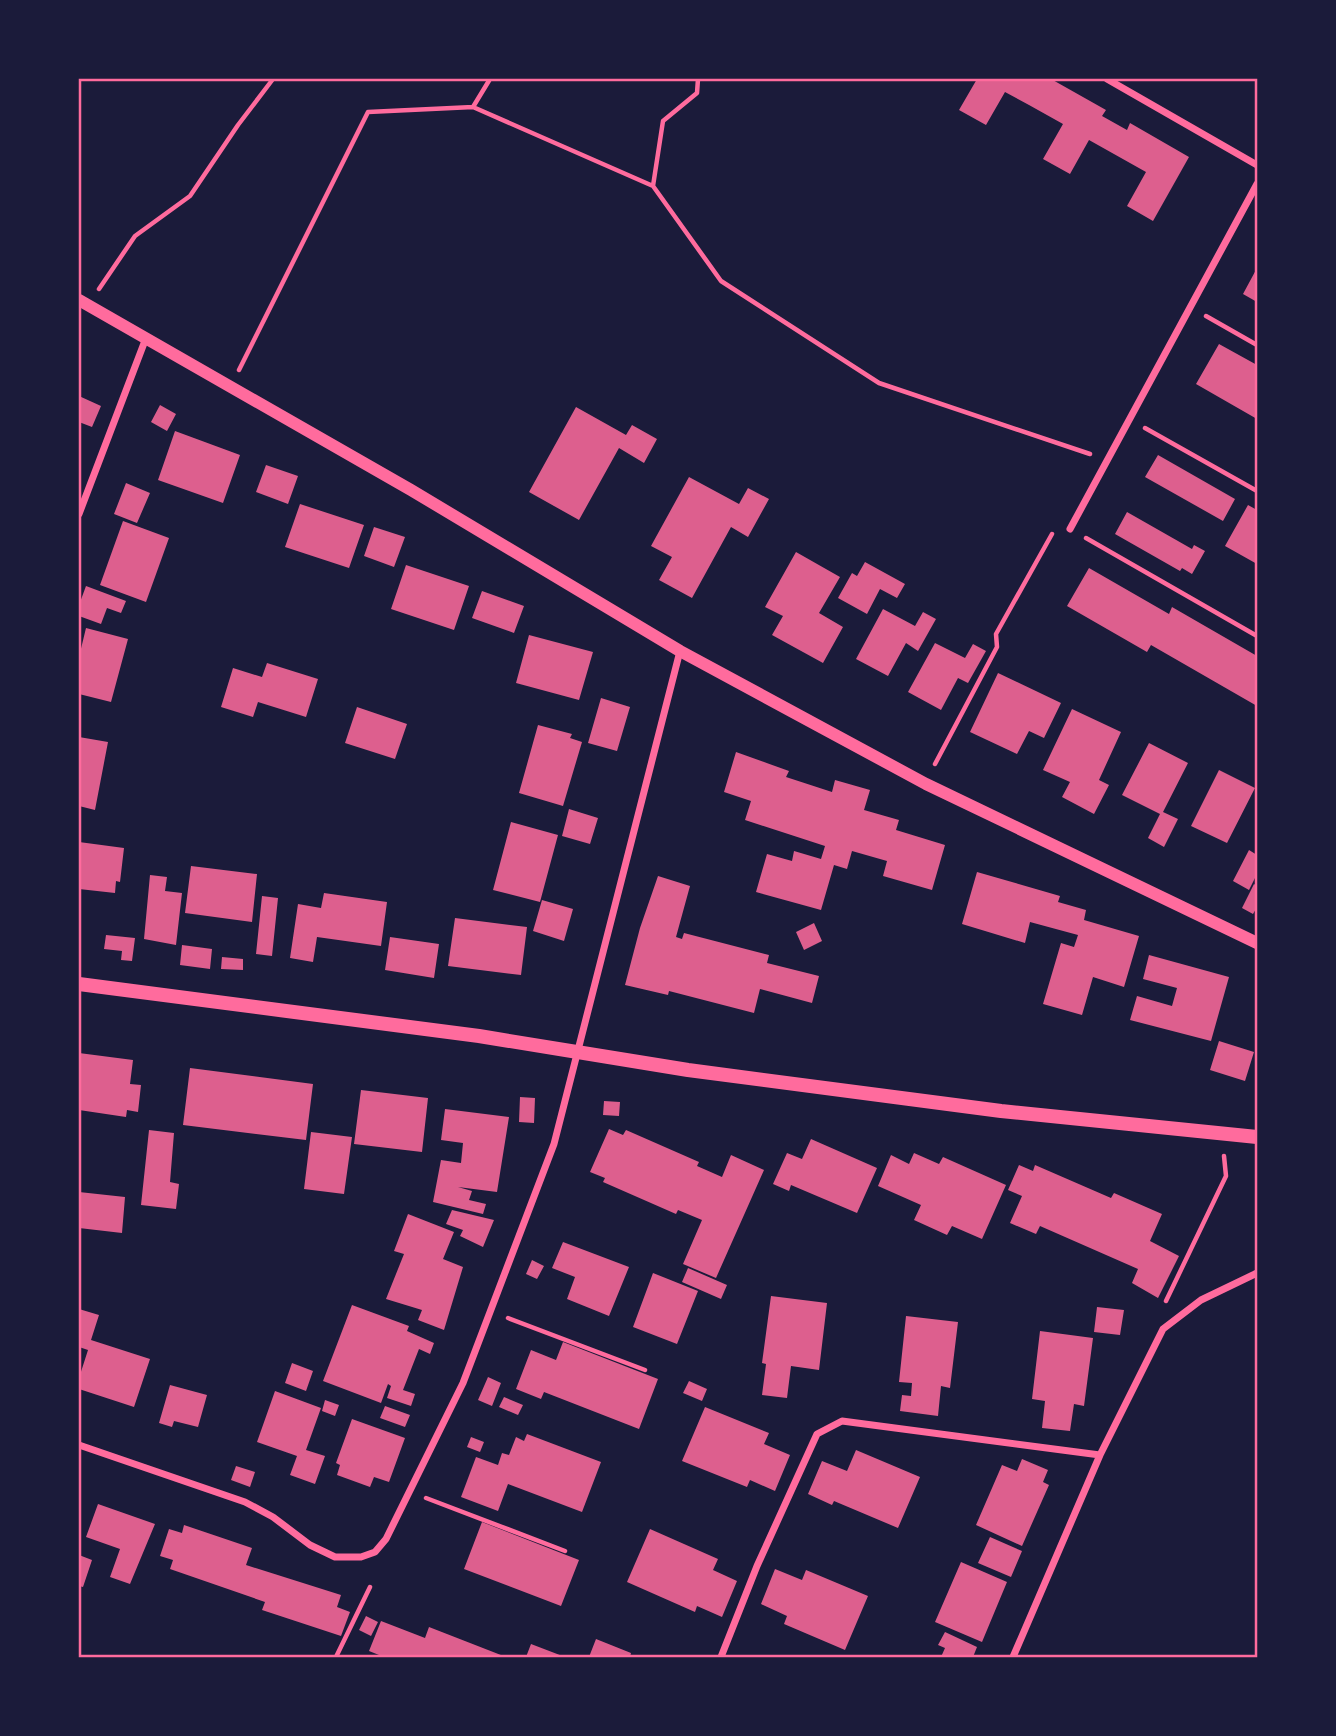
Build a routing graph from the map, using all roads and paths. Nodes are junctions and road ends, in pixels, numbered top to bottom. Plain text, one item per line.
1 (273, 79) edge
2 (489, 79) edge
3 (698, 79) edge
4 (1107, 79) edge
5 (473, 107) junction
6 (1257, 165) edge
7 (1257, 184) edge
8 (653, 186) junction
9 (83, 303) edge
10 (1190, 307) junction
11 (146, 338) junction
12 (1257, 345) edge
13 (230, 386) junction
14 (1129, 419) junction
15 (1107, 460) junction
16 (1257, 491) edge
17 (79, 513) edge
18 (1070, 529) junction
19 (1257, 636) edge
20 (680, 651) junction
21 (926, 784) junction
22 (1257, 943) edge
23 (79, 985) edge
24 (576, 1051) junction
25 (1257, 1137) edge
26 (1226, 1175) dead end
27 (1257, 1273) edge
28 (490, 1312) junction
29 (1163, 1329) junction
30 (645, 1370) dead end
31 (79, 1445) edge
32 (1100, 1455) junction
33 (409, 1492) junction
34 (565, 1551) dead end
35 (370, 1587) dead end
36 (336, 1657) edge
37 (721, 1657) edge
38 (1013, 1657) edge

1 - 9 path
2 - 5 path
3 - 8 path
4 - 6 street
5 - 8 path
5 - 13 path
7 - 10 street
8 - 15 path
9 - 11 street
10 - 12 path
10 - 14 street
11 - 13 street
11 - 17 street
13 - 20 street
14 - 15 street
14 - 16 path
15 - 18 street
18 - 19 path
18 - 21 path
20 - 21 street
20 - 24 street
21 - 22 street
23 - 24 main road
24 - 25 main road
24 - 28 street
26 - 29 path
27 - 29 street
28 - 30 path
28 - 33 street
29 - 32 street
31 - 33 street
32 - 37 street
32 - 38 street
33 - 34 path
35 - 36 path

